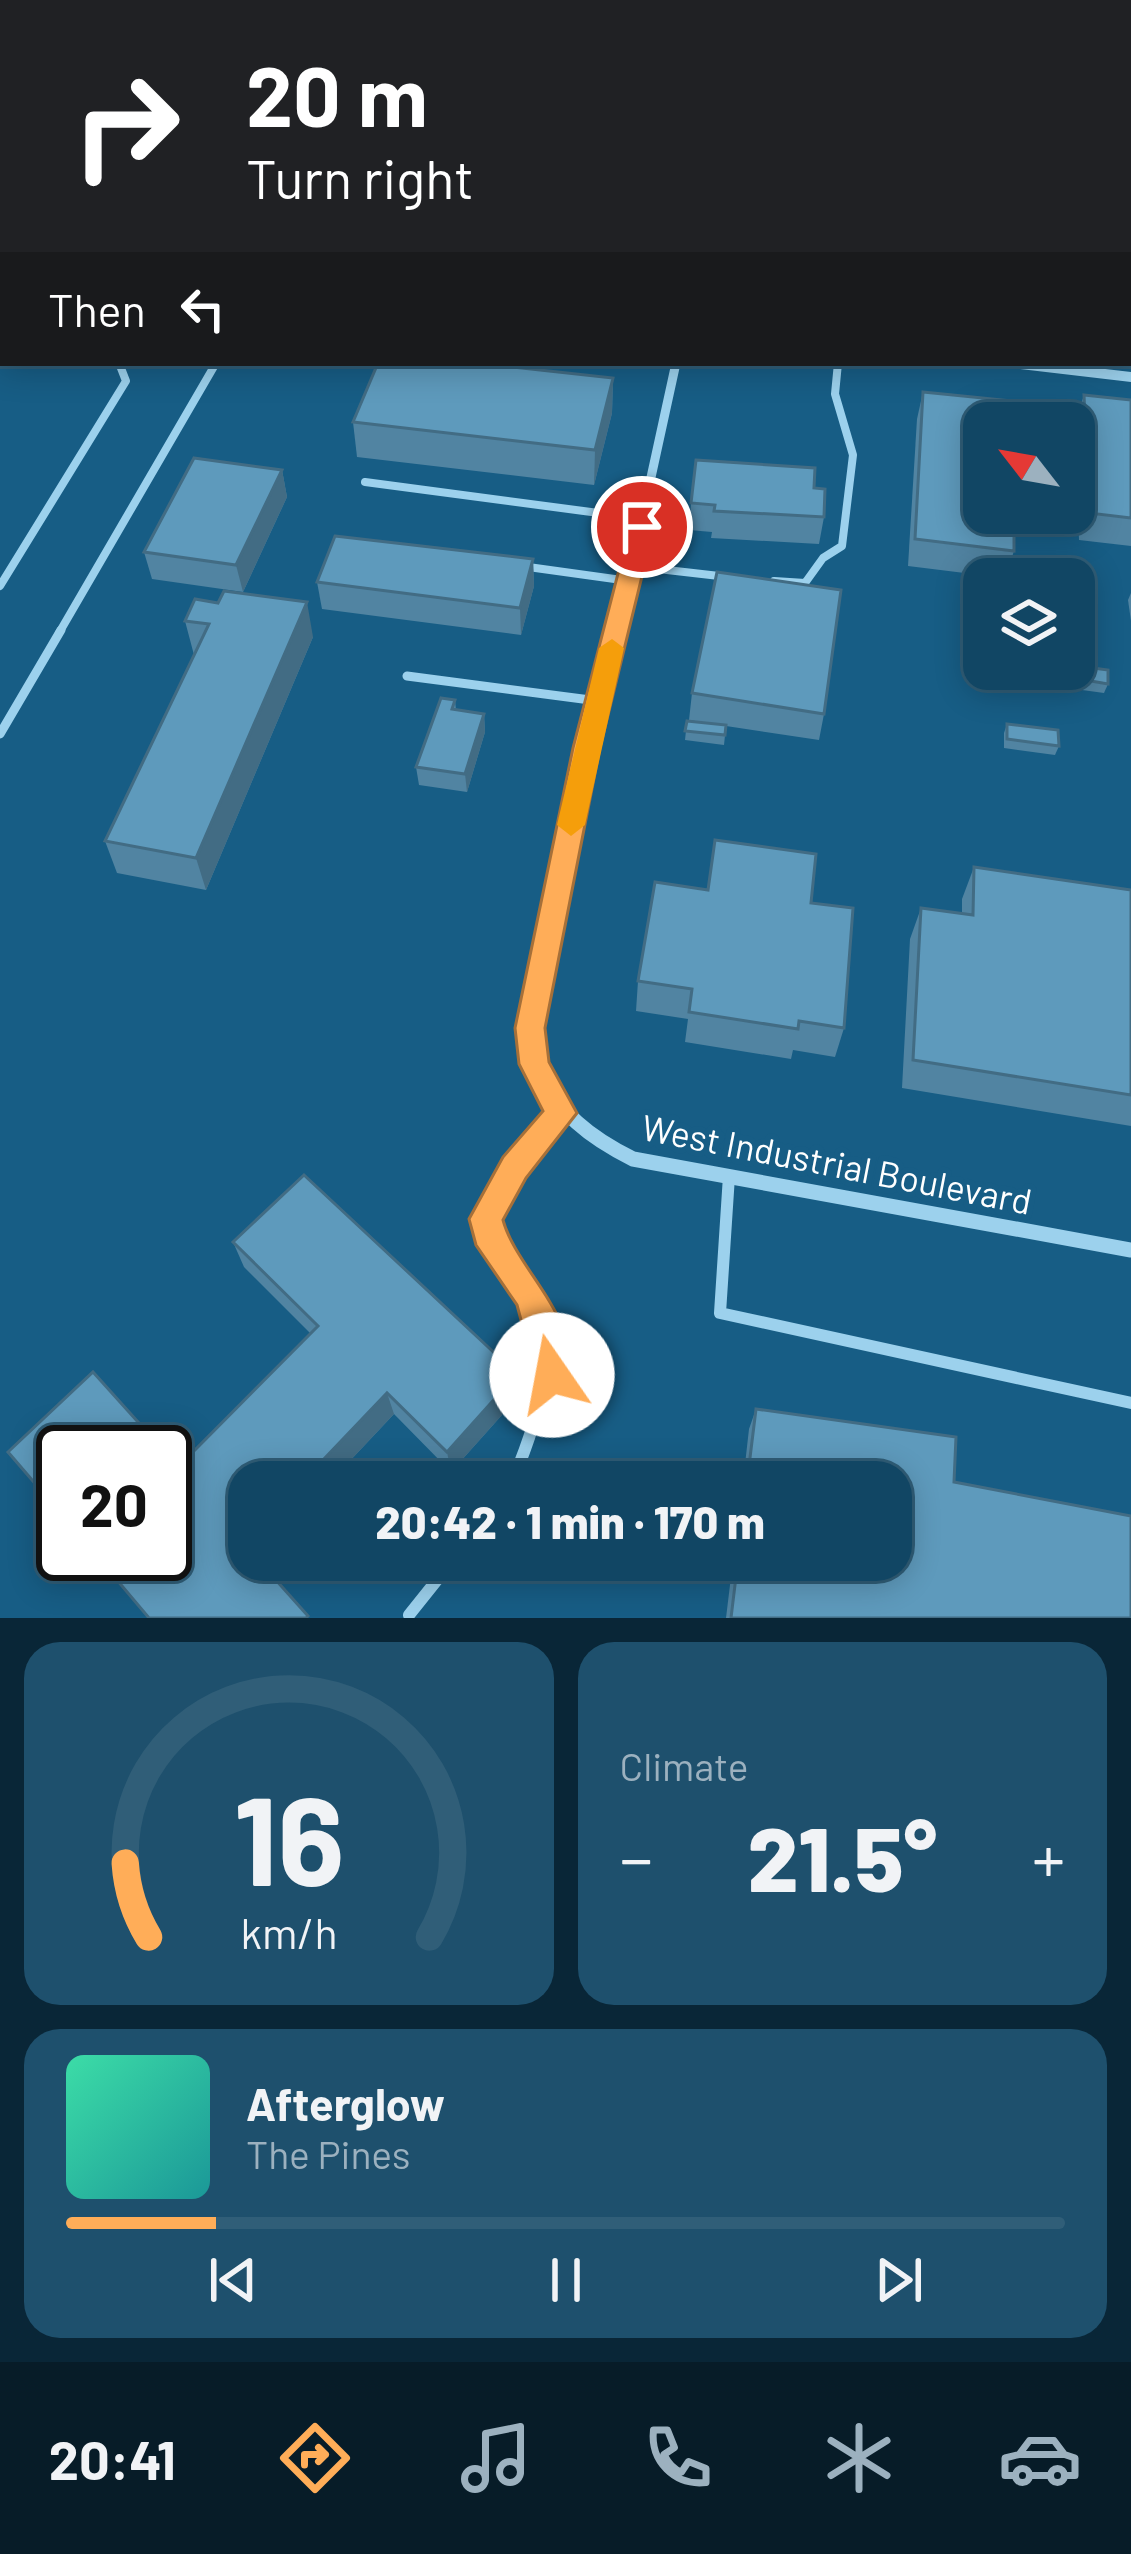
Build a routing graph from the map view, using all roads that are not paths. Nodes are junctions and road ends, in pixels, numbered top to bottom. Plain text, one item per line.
1 (119, 366) edge
2 (214, 366) edge
3 (675, 366) edge
4 (838, 366) edge
5 (1038, 366) edge
6 (1131, 377) edge
7 (365, 482) dead end
8 (644, 518) junction
9 (507, 564) edge
10 (632, 566) junction
11 (733, 578) edge
12 (757, 580) edge
13 (629, 581) junction
14 (0, 586) edge
15 (407, 676) dead end
16 (598, 701) junction
17 (0, 734) edge
18 (561, 1113) junction
19 (729, 1176) junction
20 (1131, 1250) edge
21 (1131, 1403) edge
22 (520, 1461) edge
23 (436, 1581) edge
24 (409, 1615) dead end

1 - 14 lane
2 - 17 lane
3 - 8 street, West Industrial Boulevard
4 - 12 lane
5 - 6 street
7 - 8 lane
8 - 10 street, West Industrial Boulevard
9 - 13 lane
10 - 11 lane
10 - 13 street, West Industrial Boulevard
13 - 16 street, West Industrial Boulevard
15 - 16 lane
16 - 18 street, West Industrial Boulevard
18 - 19 street, West Industrial Boulevard
18 - 22 lane
19 - 20 street, West Industrial Boulevard
19 - 21 lane
23 - 24 lane

